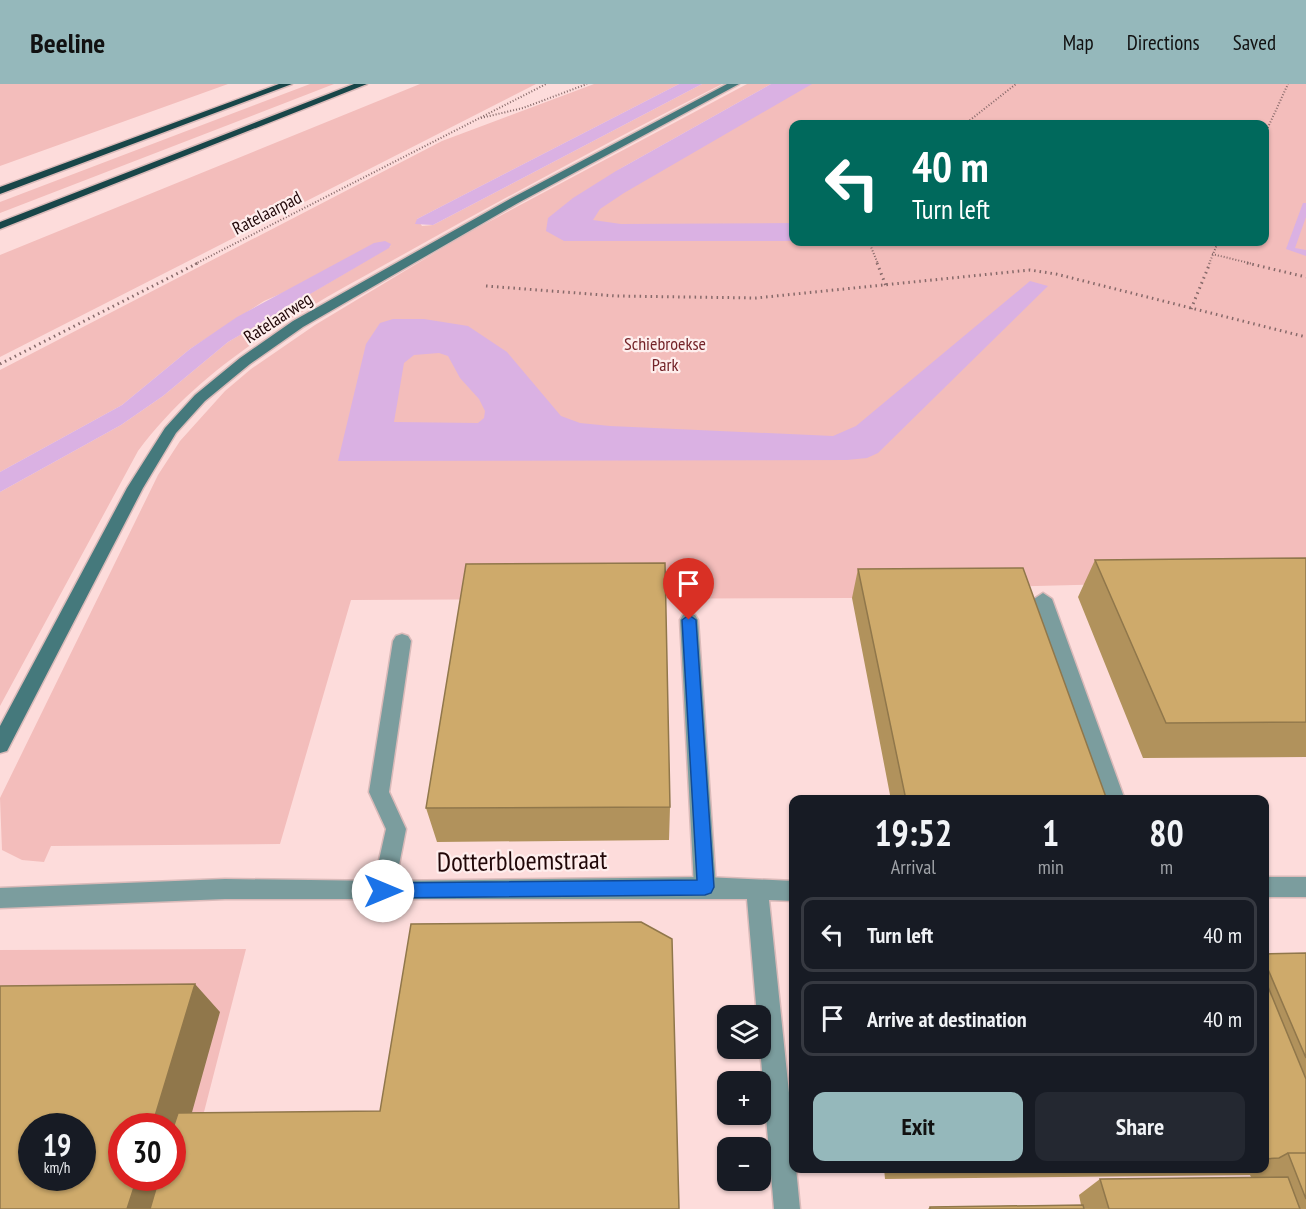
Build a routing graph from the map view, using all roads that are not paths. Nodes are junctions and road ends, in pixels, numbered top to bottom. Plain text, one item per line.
1 (287, 84) edge
2 (362, 84) edge
3 (734, 84) edge
4 (0, 191) edge
5 (0, 226) edge
6 (1043, 599) dead end
7 (689, 620) dead end
8 (402, 641) dead end
9 (0, 745) edge
10 (1113, 795) edge
11 (705, 887) junction
12 (1269, 887) edge
13 (1306, 887) edge
14 (757, 889) junction
15 (383, 891) junction
16 (789, 891) edge
17 (0, 898) edge
18 (788, 1209) edge

1 - 4 highway
2 - 5 highway
3 - 9 street, Ratelaarweg
6 - 10 street
7 - 11 street
8 - 15 street
11 - 14 street, Dotterbloemstraat
11 - 15 street, Dotterbloemstraat
12 - 13 street
14 - 16 street, Dotterbloemstraat
14 - 18 street
15 - 17 street, Dotterbloemstraat

